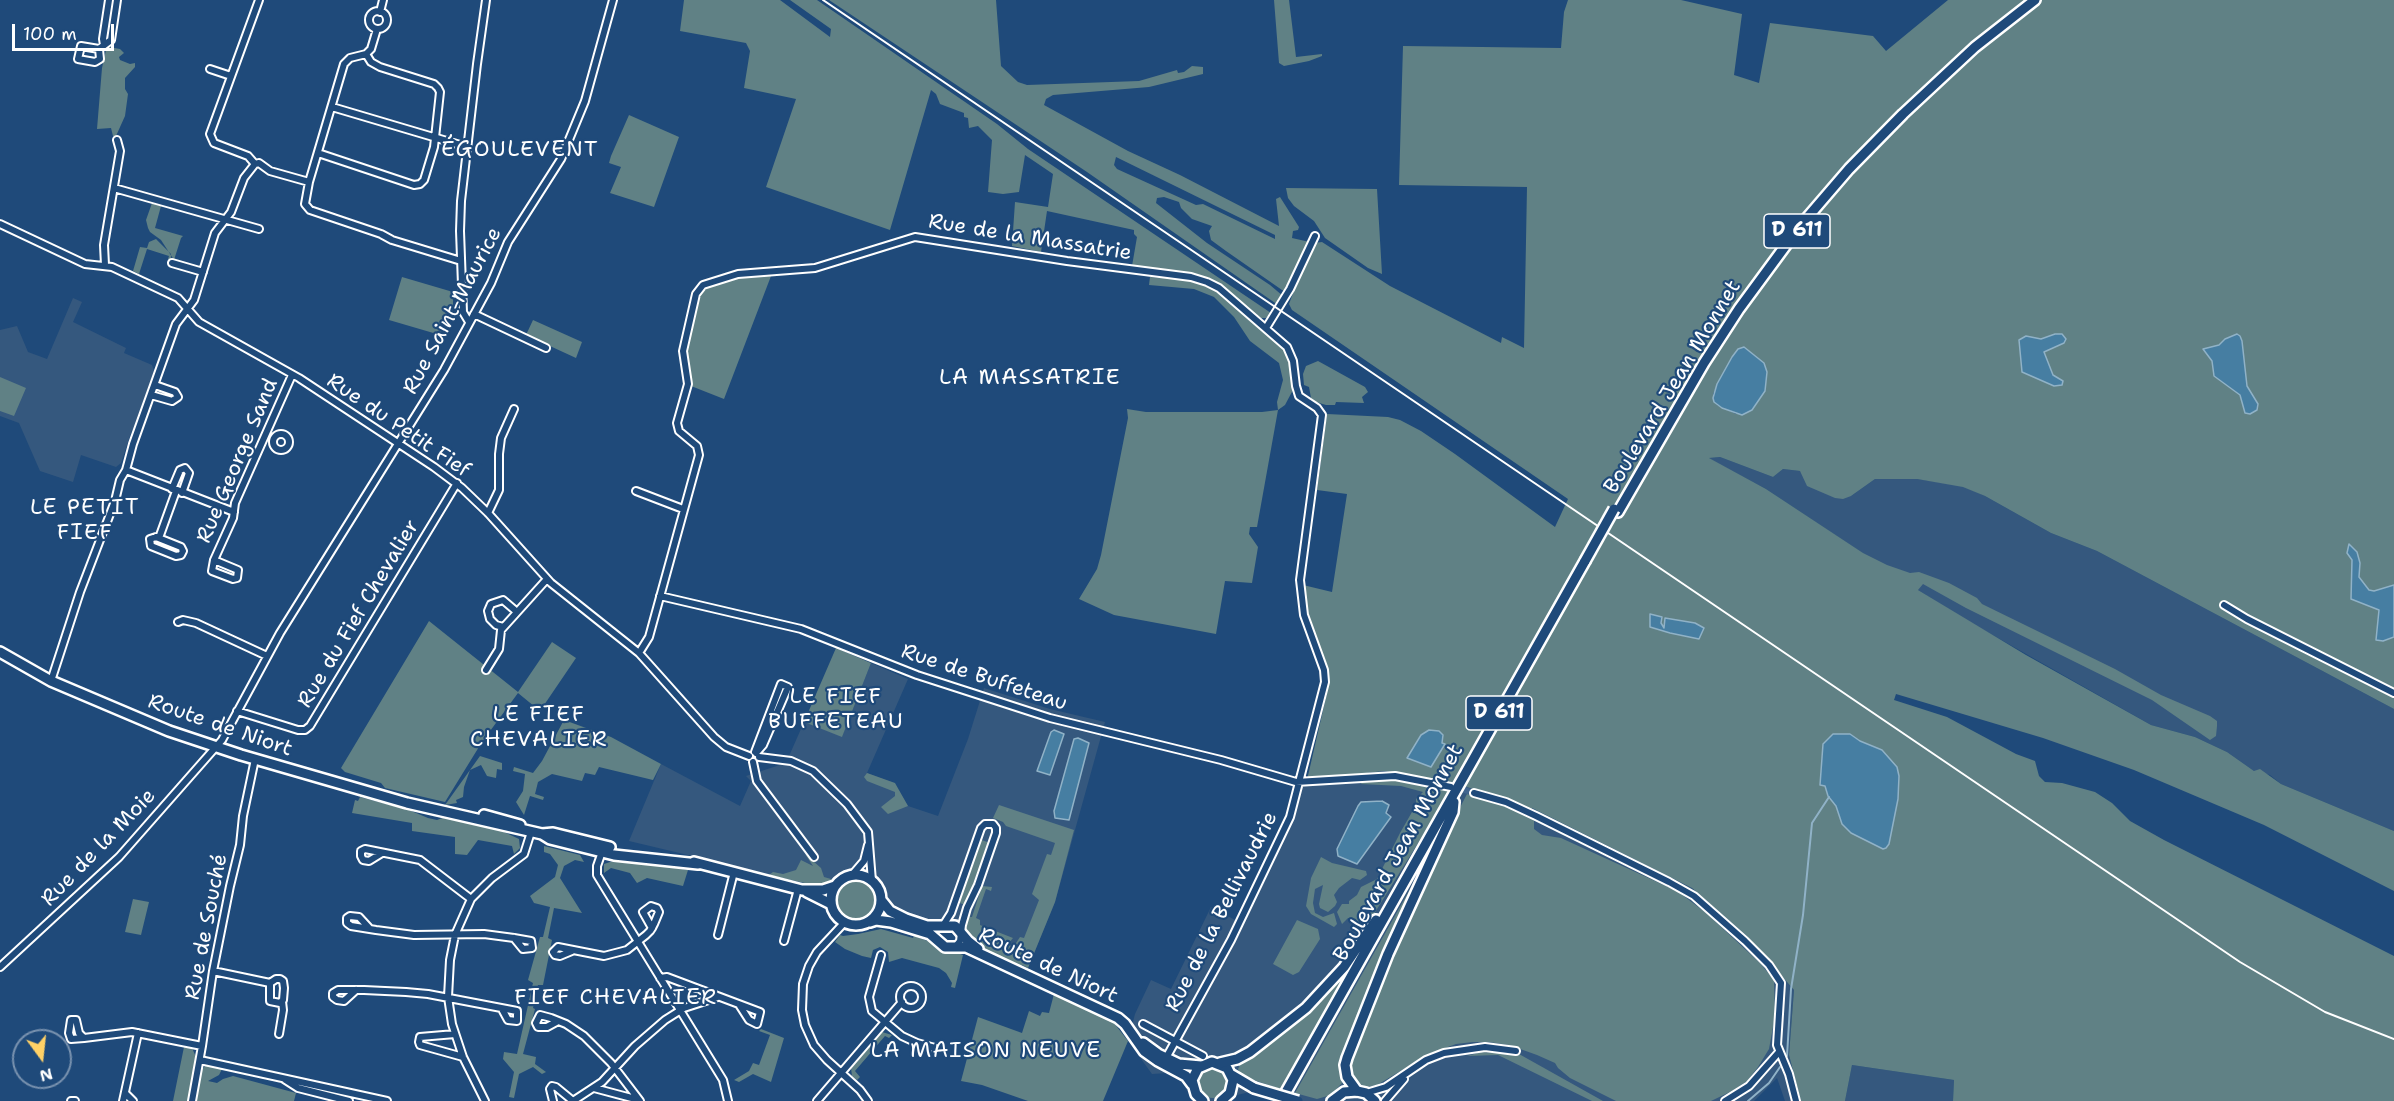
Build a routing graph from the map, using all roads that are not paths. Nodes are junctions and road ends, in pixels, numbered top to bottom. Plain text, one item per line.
1 (109, 0) edge
2 (117, 0) edge
3 (259, 0) edge
4 (383, 0) edge
5 (486, 0) edge
6 (613, 0) edge
7 (2027, 0) edge
8 (2034, 0) edge
9 (380, 12) junction
10 (377, 29) junction
11 (366, 54) junction
12 (210, 69) dead end
13 (231, 76) junction
14 (332, 107) junction
15 (435, 138) junction
16 (117, 140) dead end
17 (467, 147) junction
18 (318, 153) junction
19 (255, 164) junction
20 (309, 182) junction
21 (114, 188) junction
22 (225, 220) junction
23 (1, 225) edge
24 (259, 229) dead end
25 (1313, 239) dead end
26 (461, 261) junction
27 (172, 263) dead end
28 (105, 265) junction
29 (203, 272) junction
30 (188, 309) junction
31 (474, 314) junction
32 (469, 322) junction
33 (1266, 328) junction
34 (546, 348) dead end
35 (292, 375) junction
36 (155, 385) junction
37 (151, 394) junction
38 (514, 409) dead end
39 (265, 434) junction
40 (273, 438) dead end
41 (398, 442) junction
42 (126, 470) junction
43 (457, 483) junction
44 (176, 491) junction
45 (636, 491) dead end
46 (683, 509) junction
47 (1616, 510) junction
48 (234, 512) junction
49 (488, 513) junction
50 (159, 538) junction
51 (214, 560) dead end
52 (1587, 562) junction
53 (547, 579) junction
54 (660, 596) junction
55 (2224, 605) dead end
56 (517, 612) junction
57 (178, 622) dead end
58 (503, 627) junction
59 (0, 652) edge
60 (639, 653) junction
61 (267, 656) junction
62 (486, 670) dead end
63 (51, 681) junction
64 (2394, 693) edge
65 (237, 711) junction
66 (216, 747) junction
67 (754, 756) junction
68 (255, 759) junction
69 (1300, 782) junction
70 (1452, 787) tunnel mouth
71 (1474, 793) tunnel mouth
72 (1454, 802) junction
73 (531, 832) junction
74 (869, 838) junction
75 (601, 847) junction
76 (382, 853) dead end
77 (814, 857) dead end
78 (1412, 866) junction
79 (734, 872) junction
80 (852, 875) junction
81 (872, 881) junction
82 (835, 886) junction
83 (800, 889) junction
84 (471, 899) junction
85 (882, 900) junction
86 (831, 904) junction
87 (870, 922) junction
88 (844, 923) junction
89 (944, 924) junction
90 (370, 928) dead end
91 (652, 928) dead end
92 (961, 933) junction
93 (455, 935) junction
94 (718, 935) dead end
95 (514, 938) dead end
96 (784, 940) dead end
97 (638, 942) junction
98 (956, 946) junction
99 (572, 951) dead end
100 (880, 955) dead end
101 (0, 967) edge
102 (213, 971) junction
103 (660, 978) junction
104 (270, 983) junction
105 (356, 990) dead end
106 (448, 997) junction
107 (718, 997) junction
108 (282, 1001) junction
109 (902, 1002) dead end
110 (740, 1006) dead end
111 (502, 1009) dead end
112 (681, 1010) junction
113 (558, 1021) dead end
114 (884, 1022) junction
115 (1143, 1024) dead end
116 (138, 1033) junction
117 (279, 1034) dead end
118 (455, 1034) junction
119 (434, 1037) junction
120 (84, 1038) dead end
121 (1175, 1041) junction
122 (202, 1046) junction
123 (434, 1048) junction
124 (935, 1048) dead end
125 (1516, 1051) dead end
126 (1779, 1052) junction
127 (463, 1057) junction
128 (200, 1060) junction
129 (1165, 1061) junction
130 (1202, 1061) junction
131 (1220, 1063) junction
132 (615, 1069) junction
133 (1410, 1072) junction
134 (841, 1073) junction
135 (1232, 1075) junction
136 (284, 1078) junction
137 (312, 1084) junction
138 (1192, 1084) junction
139 (594, 1088) junction
140 (1254, 1088) junction
141 (310, 1092) junction
142 (1362, 1092) junction
143 (1230, 1093) junction
144 (124, 1094) junction
145 (1331, 1100) edge
146 (70, 1101) edge
147 (75, 1101) edge
148 (123, 1101) edge
149 (133, 1101) edge
150 (192, 1101) edge
151 (349, 1101) edge
152 (387, 1101) edge
153 (485, 1101) edge
154 (553, 1101) edge
155 (641, 1101) edge
156 (728, 1101) edge
157 (818, 1101) edge
158 (868, 1101) edge
159 (1203, 1101) edge
160 (1221, 1101) edge
161 (1281, 1101) edge
162 (1285, 1101) edge
163 (1298, 1101) edge
164 (1376, 1101) edge
165 (1385, 1101) edge
166 (1725, 1101) edge
167 (1796, 1101) edge

1 - 2 street
3 - 13 street
4 - 9 street
5 - 17 street
6 - 31 street, Rue Saint-Maurice
7 - 47 main road, Boulevard Jean Monnet / D 611
8 - 47 main road, Boulevard Jean Monnet / D 611
9 - 10 street
9 - 10 street
10 - 11 street
11 - 14 street
11 - 15 street
12 - 13 street
13 - 19 street
14 - 15 street
14 - 18 street
15 - 17 street
15 - 18 street
16 - 21 street
17 - 26 street
18 - 20 street
19 - 20 street
19 - 22 street
20 - 26 street
21 - 22 street
21 - 28 street
22 - 24 street
22 - 29 street
23 - 28 street, Rue du Petit Fief
25 - 33 street
26 - 32 street
27 - 29 street
28 - 30 street, Rue du Petit Fief
29 - 30 street
30 - 35 street, Rue du Petit Fief
30 - 36 street
31 - 32 street, Rue Saint-Maurice
31 - 34 street
32 - 41 street, Rue Saint-Maurice
33 - 46 street, Rue de la Massatrie
33 - 69 street, Rue de la Bellivaudrie
35 - 39 street, Rue George Sand
35 - 41 street, Rue du Petit Fief
36 - 37 street
36 - 37 street
37 - 42 street
38 - 49 street
39 - 40 street
39 - 48 street, Rue George Sand
41 - 43 street, Rue du Petit Fief
41 - 61 street, Rue Saint-Maurice
42 - 44 street
42 - 63 street
43 - 49 street, Rue du Petit Fief
43 - 65 street, Rue du Fief Chevalier
44 - 48 street
44 - 50 street
45 - 46 street
46 - 54 street, Rue de la Massatrie
47 - 52 main road, D 611, bridge
48 - 51 street, Rue George Sand
49 - 53 street, Rue du Petit Fief
50 - 50 street
52 - 72 main road, Boulevard Jean Monnet / D 611
52 - 78 main road, Boulevard Jean Monnet / D 611
53 - 56 street
53 - 60 street, Rue du Petit Fief
54 - 60 street, Rue de la Massatrie
54 - 69 street, Rue de Buffeteau
55 - 64 street
56 - 58 street
56 - 58 street
57 - 61 street
58 - 62 street
59 - 63 main road, Route de Niort
60 - 67 street, Rue du Petit Fief
61 - 65 street, Rue Saint-Maurice
63 - 66 main road, Route de Niort
65 - 66 street, Rue Saint-Maurice
66 - 68 main road, Route de Niort
66 - 101 street, Rue de la Moie
67 - 67 street
67 - 74 street, Rue du Petit Fief
67 - 77 street
68 - 73 main road, Route de Niort
68 - 102 street, Rue de Souché
69 - 70 street, Rue de Buffeteau
69 - 121 street, Rue de la Bellivaudrie
71 - 126 street
72 - 142 main road
72 - 162 main road, Boulevard Jean Monnet / D 611
73 - 75 main road, Route de Niort
73 - 84 street
74 - 80 street
74 - 81 street, Rue du Petit Fief
75 - 79 main road, Route de Niort
75 - 97 street
76 - 84 street
78 - 131 main road
78 - 161 main road, Boulevard Jean Monnet / D 611
79 - 83 main road, Route de Niort
79 - 94 street
80 - 81 main road
80 - 82 main road
81 - 85 main road
82 - 83 main road, Route de Niort
82 - 86 main road
83 - 86 main road, Route de Niort
83 - 96 street
84 - 93 street
85 - 87 main road
85 - 89 main road, Route de Niort
86 - 88 main road
87 - 88 main road
87 - 98 main road, Route de Niort
88 - 134 street
89 - 92 main road, Route de Niort
89 - 92 street
90 - 93 street
91 - 97 street
92 - 98 street
92 - 129 main road, Route de Niort
93 - 95 street
93 - 106 street
97 - 99 street
97 - 103 street
98 - 129 main road, Route de Niort
100 - 114 street
102 - 104 street
102 - 122 street, Rue de Souché
103 - 107 street
103 - 112 street
104 - 108 street
104 - 108 street
105 - 106 street
106 - 111 street
106 - 118 street
107 - 110 street
107 - 112 street
108 - 117 street
109 - 114 street
112 - 132 street
112 - 156 street
113 - 132 street
114 - 124 street
114 - 134 street
115 - 121 street, Rue de la Bellivaudrie
116 - 120 street
116 - 122 street
116 - 144 street
118 - 119 street
118 - 127 street
119 - 123 street
119 - 123 street
121 - 129 street, Rue de la Bellivaudrie
121 - 130 street
122 - 128 street, Rue de Souché
123 - 127 street
125 - 133 street
126 - 166 street
126 - 167 street
127 - 153 street
128 - 136 street
128 - 150 street, Rue de Souché
129 - 130 main road
129 - 138 main road
130 - 131 main road
130 - 138 main road
131 - 135 main road
132 - 139 street
132 - 155 street
133 - 142 street
133 - 165 street
134 - 157 street
134 - 158 street
135 - 140 main road
135 - 143 main road
136 - 137 street
136 - 141 street
137 - 141 street
137 - 152 street
138 - 159 main road
139 - 154 street
139 - 155 street
140 - 143 main road
140 - 163 main road, bridge
141 - 151 street
142 - 145 main road
142 - 164 main road
143 - 160 main road
144 - 148 street
144 - 149 street
146 - 147 street

